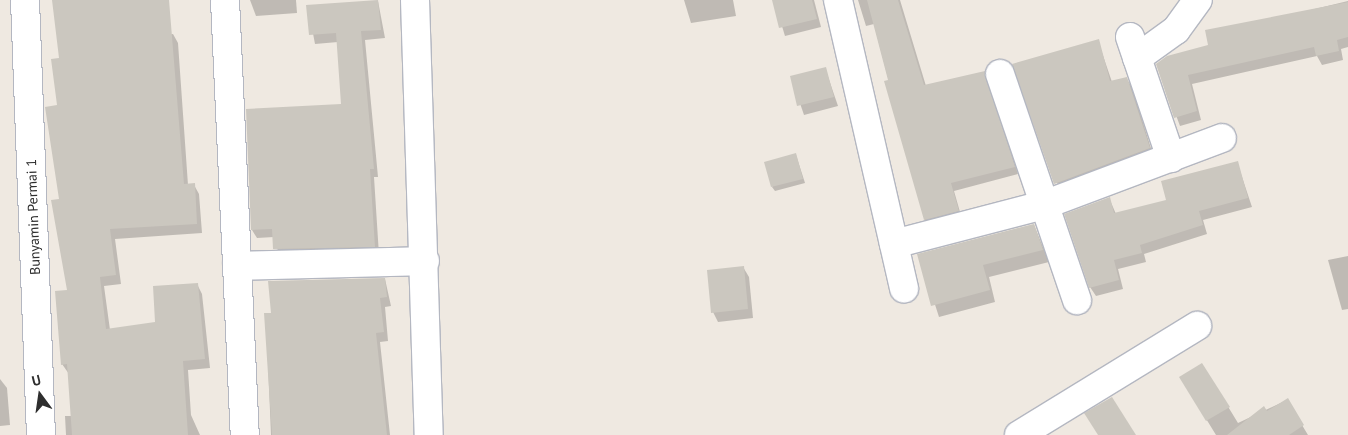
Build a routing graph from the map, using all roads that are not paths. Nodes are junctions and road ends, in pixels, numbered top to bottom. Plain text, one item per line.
1 (25, 0) edge
2 (225, 0) edge
3 (415, 0) edge
4 (838, 0) edge
5 (1194, 2) edge
6 (1000, 74) dead end
7 (1222, 138) dead end
8 (1171, 158) junction
9 (1044, 205) junction
10 (894, 244) junction
11 (425, 261) junction
12 (237, 266) junction
13 (904, 289) dead end
14 (1077, 300) dead end
15 (1197, 326) dead end
16 (41, 435) edge
17 (245, 435) edge
18 (429, 435) edge
19 (1019, 435) edge

1 - 16 street, Bunyamin Permai 1
2 - 12 street
3 - 11 street
4 - 10 street
5 - 8 street
6 - 9 street
7 - 8 street
8 - 9 street
9 - 10 street
9 - 14 street
10 - 13 street
11 - 12 street
11 - 18 street
12 - 17 street
15 - 19 street

